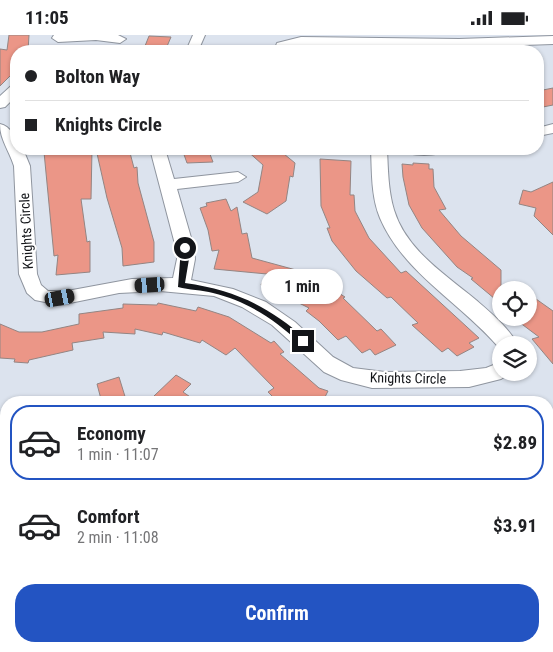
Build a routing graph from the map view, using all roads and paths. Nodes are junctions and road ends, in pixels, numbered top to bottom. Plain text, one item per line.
1 (58, 36) edge
2 (120, 39) dead end
3 (553, 40) edge
4 (286, 45) edge
5 (10, 95) edge
6 (0, 104) edge
7 (0, 128) edge
8 (10, 143) edge
9 (18, 155) edge
10 (160, 155) edge
11 (379, 155) edge
12 (238, 177) dead end
13 (168, 185) junction
14 (181, 285) junction
15 (500, 336) edge
16 (492, 375) edge

1 - 2 street
3 - 4 street
5 - 6 street
7 - 8 street, Knights Circle
9 - 14 street, Knights Circle
10 - 13 street
11 - 15 street
12 - 13 street
13 - 14 street
14 - 16 street, Knights Circle

